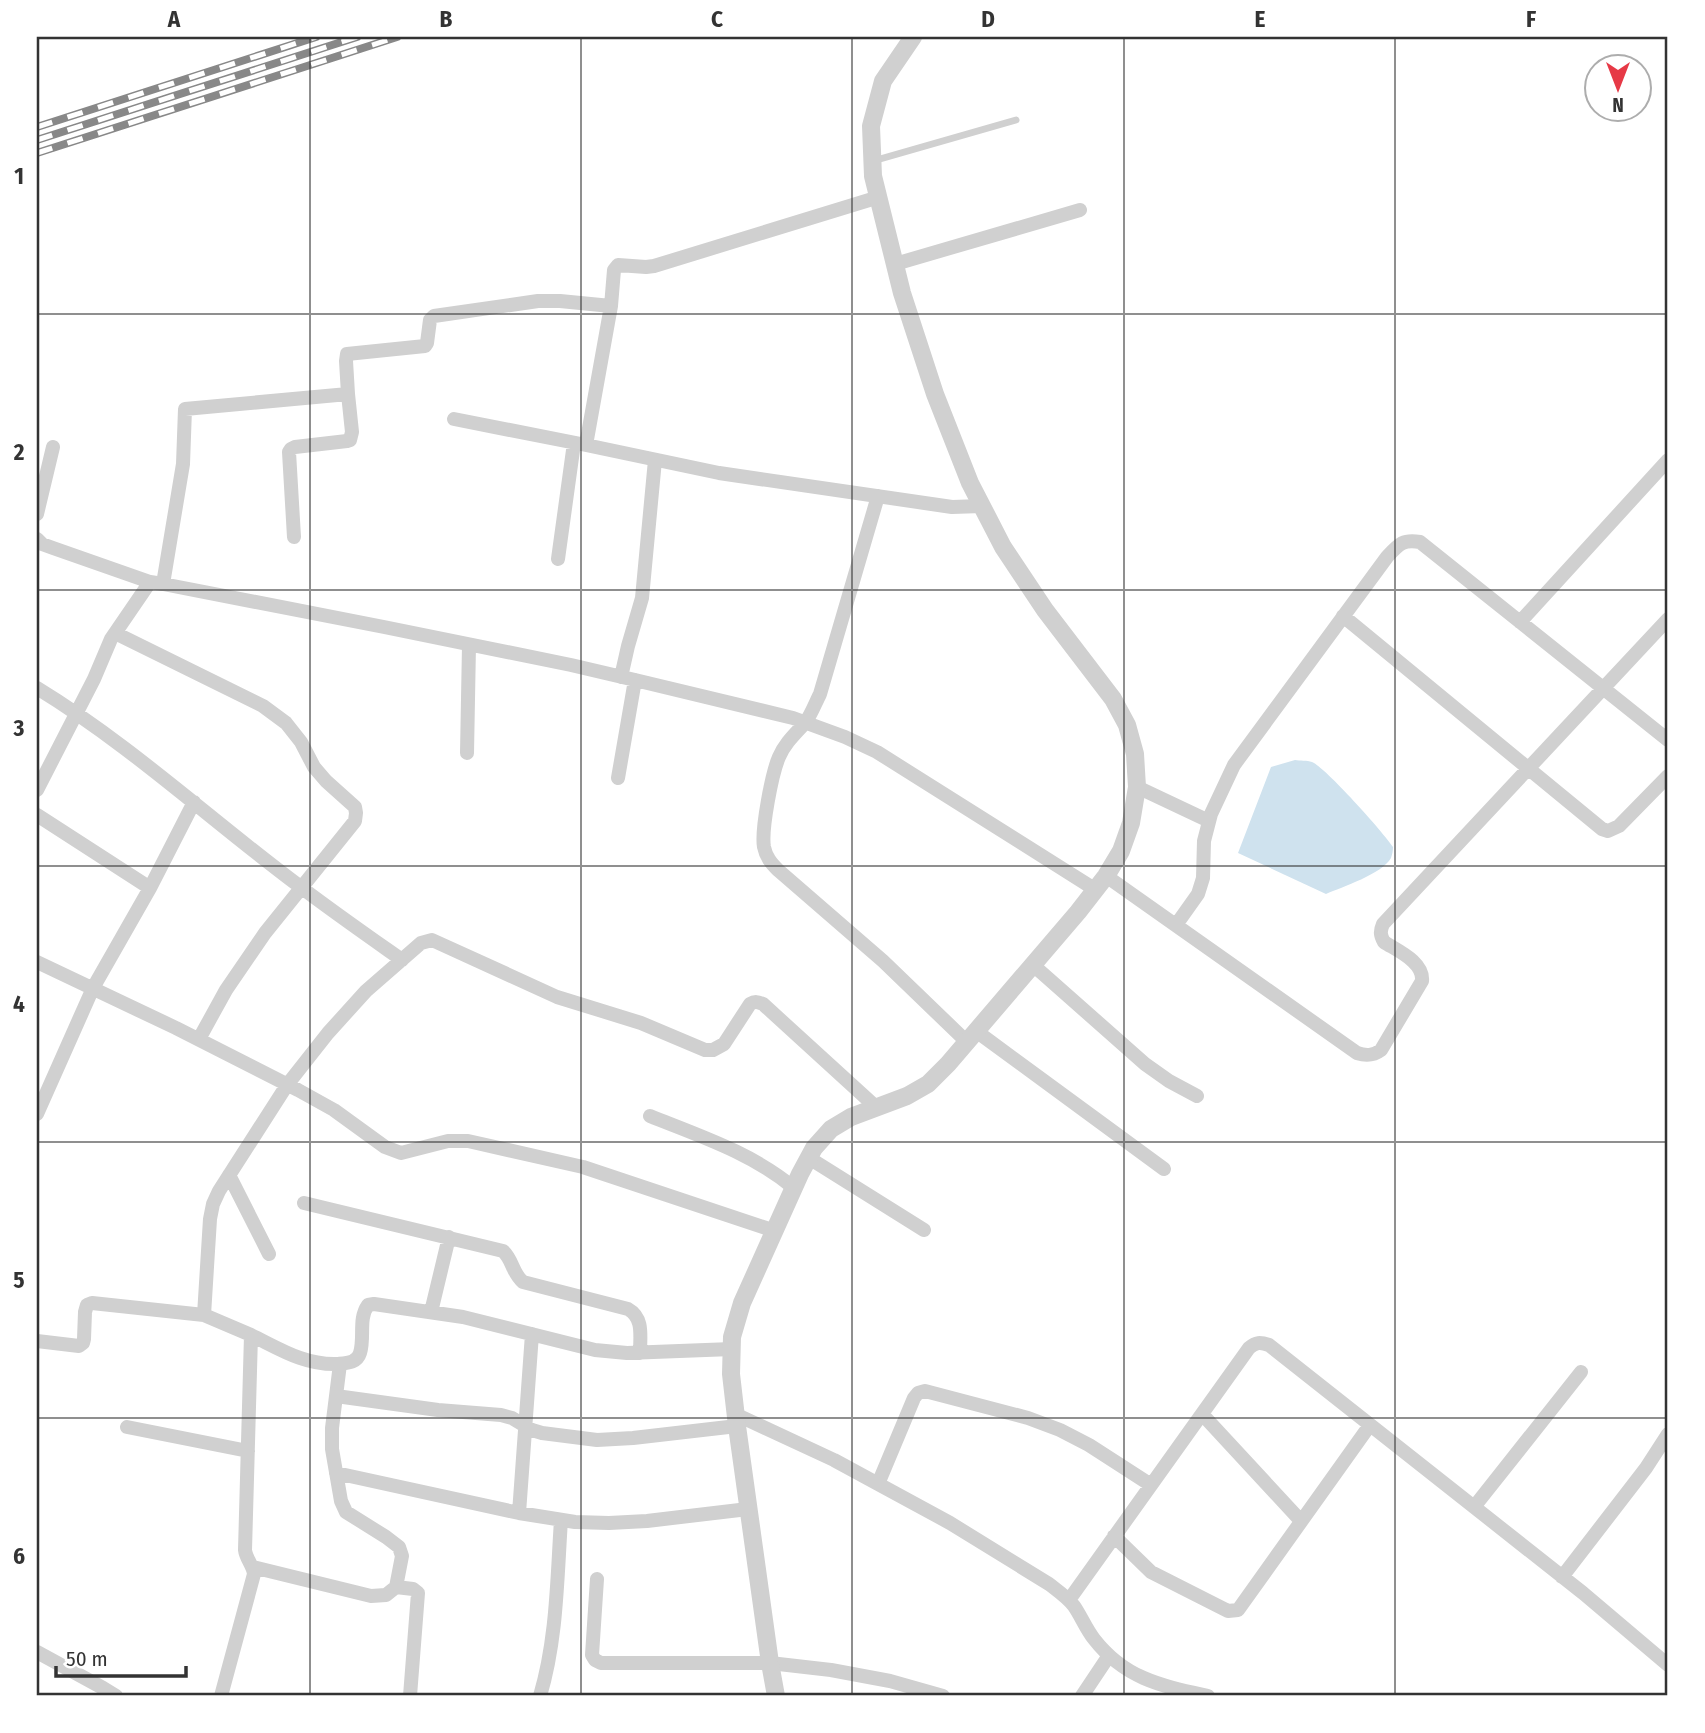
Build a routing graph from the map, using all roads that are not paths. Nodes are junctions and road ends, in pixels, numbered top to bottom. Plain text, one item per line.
1 (914, 37) edge
2 (1016, 120) dead end
3 (873, 161) junction
4 (879, 197) junction
5 (1080, 210) dead end
6 (895, 264) junction
7 (611, 306) junction
8 (348, 394) junction
9 (454, 419) dead end
10 (580, 444) junction
11 (54, 447) dead end
12 (655, 460) junction
13 (1668, 460) edge
14 (878, 496) junction
15 (982, 506) junction
16 (37, 514) edge
17 (293, 537) dead end
18 (37, 539) edge
19 (558, 559) dead end
20 (157, 583) junction
21 (1343, 616) junction
22 (1668, 619) edge
23 (1520, 622) junction
24 (115, 633) junction
25 (469, 645) junction
26 (628, 679) junction
27 (37, 688) edge
28 (1603, 688) junction
29 (77, 713) junction
30 (805, 722) junction
31 (1668, 740) edge
32 (467, 753) dead end
33 (1528, 768) junction
34 (1668, 776) edge
35 (618, 778) dead end
36 (1137, 787) junction
37 (37, 790) edge
38 (194, 803) junction
39 (37, 815) edge
40 (1209, 821) junction
41 (1101, 883) junction
42 (150, 888) junction
43 (302, 888) junction
44 (1177, 925) junction
45 (402, 960) junction
46 (37, 962) edge
47 (1033, 965) junction
48 (93, 988) junction
49 (971, 1037) junction
50 (199, 1039) junction
51 (287, 1085) junction
52 (1197, 1097) dead end
53 (877, 1108) junction
54 (37, 1114) edge
55 (650, 1116) dead end
56 (809, 1158) junction
57 (1164, 1169) dead end
58 (229, 1175) junction
59 (794, 1188) junction
60 (304, 1203) dead end
61 (924, 1230) dead end
62 (775, 1231) junction
63 (449, 1237) junction
64 (269, 1254) dead end
65 (431, 1312) junction
66 (204, 1315) junction
67 (532, 1334) junction
68 (251, 1335) junction
69 (37, 1341) edge
70 (732, 1349) junction
71 (640, 1353) junction
72 (340, 1364) junction
73 (1581, 1372) dead end
74 (336, 1396) junction
75 (1202, 1413) junction
76 (736, 1420) junction
77 (1370, 1425) junction
78 (525, 1426) junction
79 (127, 1427) dead end
80 (1668, 1434) edge
81 (248, 1451) junction
82 (337, 1473) junction
83 (878, 1484) junction
84 (1151, 1485) junction
85 (1474, 1507) junction
86 (748, 1508) junction
87 (519, 1513) junction
88 (561, 1520) junction
89 (1301, 1521) junction
90 (1114, 1536) junction
91 (253, 1567) junction
92 (1562, 1577) junction
93 (597, 1579) dead end
94 (396, 1587) junction
95 (1069, 1600) junction
96 (37, 1652) edge
97 (1108, 1657) junction
98 (770, 1663) junction
99 (1668, 1665) edge
100 (116, 1696) edge
101 (221, 1696) edge
102 (410, 1696) edge
103 (540, 1696) edge
104 (776, 1696) edge
105 (943, 1696) edge
106 (1082, 1696) edge
107 (1208, 1696) edge

1 - 3 street
2 - 3 lane
3 - 4 street
4 - 6 street
4 - 7 street
5 - 6 street
6 - 15 street
7 - 8 street
7 - 10 street
8 - 17 street
8 - 20 street
9 - 10 street
10 - 12 street
10 - 19 street
11 - 16 street
12 - 14 street
12 - 26 street
13 - 23 street
14 - 15 street
14 - 30 street
15 - 36 street
18 - 20 street
20 - 24 street
20 - 25 street
21 - 23 street
21 - 33 street
21 - 40 street
22 - 28 street
23 - 28 street
24 - 29 street
24 - 43 street
25 - 26 street
25 - 32 street
26 - 30 street
26 - 35 street
27 - 29 street
28 - 31 street
28 - 33 street
29 - 37 street
29 - 38 street
30 - 41 street
30 - 49 street
33 - 34 street
33 - 44 street
36 - 40 street
36 - 41 street
38 - 42 street
38 - 43 street
39 - 42 street
40 - 44 street
41 - 44 street
41 - 47 street
42 - 48 street
43 - 45 street
43 - 50 street
45 - 51 street
45 - 53 street
46 - 48 street
47 - 49 street
47 - 52 street
48 - 50 street
48 - 54 street
49 - 53 street
49 - 57 street
50 - 51 street
51 - 58 street
51 - 62 street
53 - 56 street
55 - 59 street
56 - 59 street
56 - 61 street
58 - 64 street
58 - 66 street
59 - 62 street
60 - 63 street
62 - 70 street
63 - 65 street
63 - 71 street
65 - 67 street
65 - 72 street
66 - 68 street
66 - 69 street
67 - 71 street
67 - 78 street
68 - 72 street
68 - 81 street
70 - 71 street
70 - 76 street
72 - 74 street
73 - 85 street
74 - 78 street
74 - 82 street
75 - 77 street
75 - 84 street
75 - 89 street
76 - 78 street
76 - 83 street
76 - 86 street
77 - 85 street
77 - 89 street
78 - 87 street
79 - 81 street
80 - 92 street
81 - 91 street
82 - 87 street
82 - 94 street
83 - 84 street
83 - 95 street
84 - 90 street
85 - 92 street
86 - 88 street
86 - 98 street
87 - 88 street
88 - 103 street
89 - 90 street
90 - 95 street
91 - 94 street
91 - 101 street
92 - 99 street
93 - 98 street
94 - 102 street
95 - 97 street
96 - 100 street
97 - 106 street
97 - 107 street
98 - 104 street
98 - 105 street

